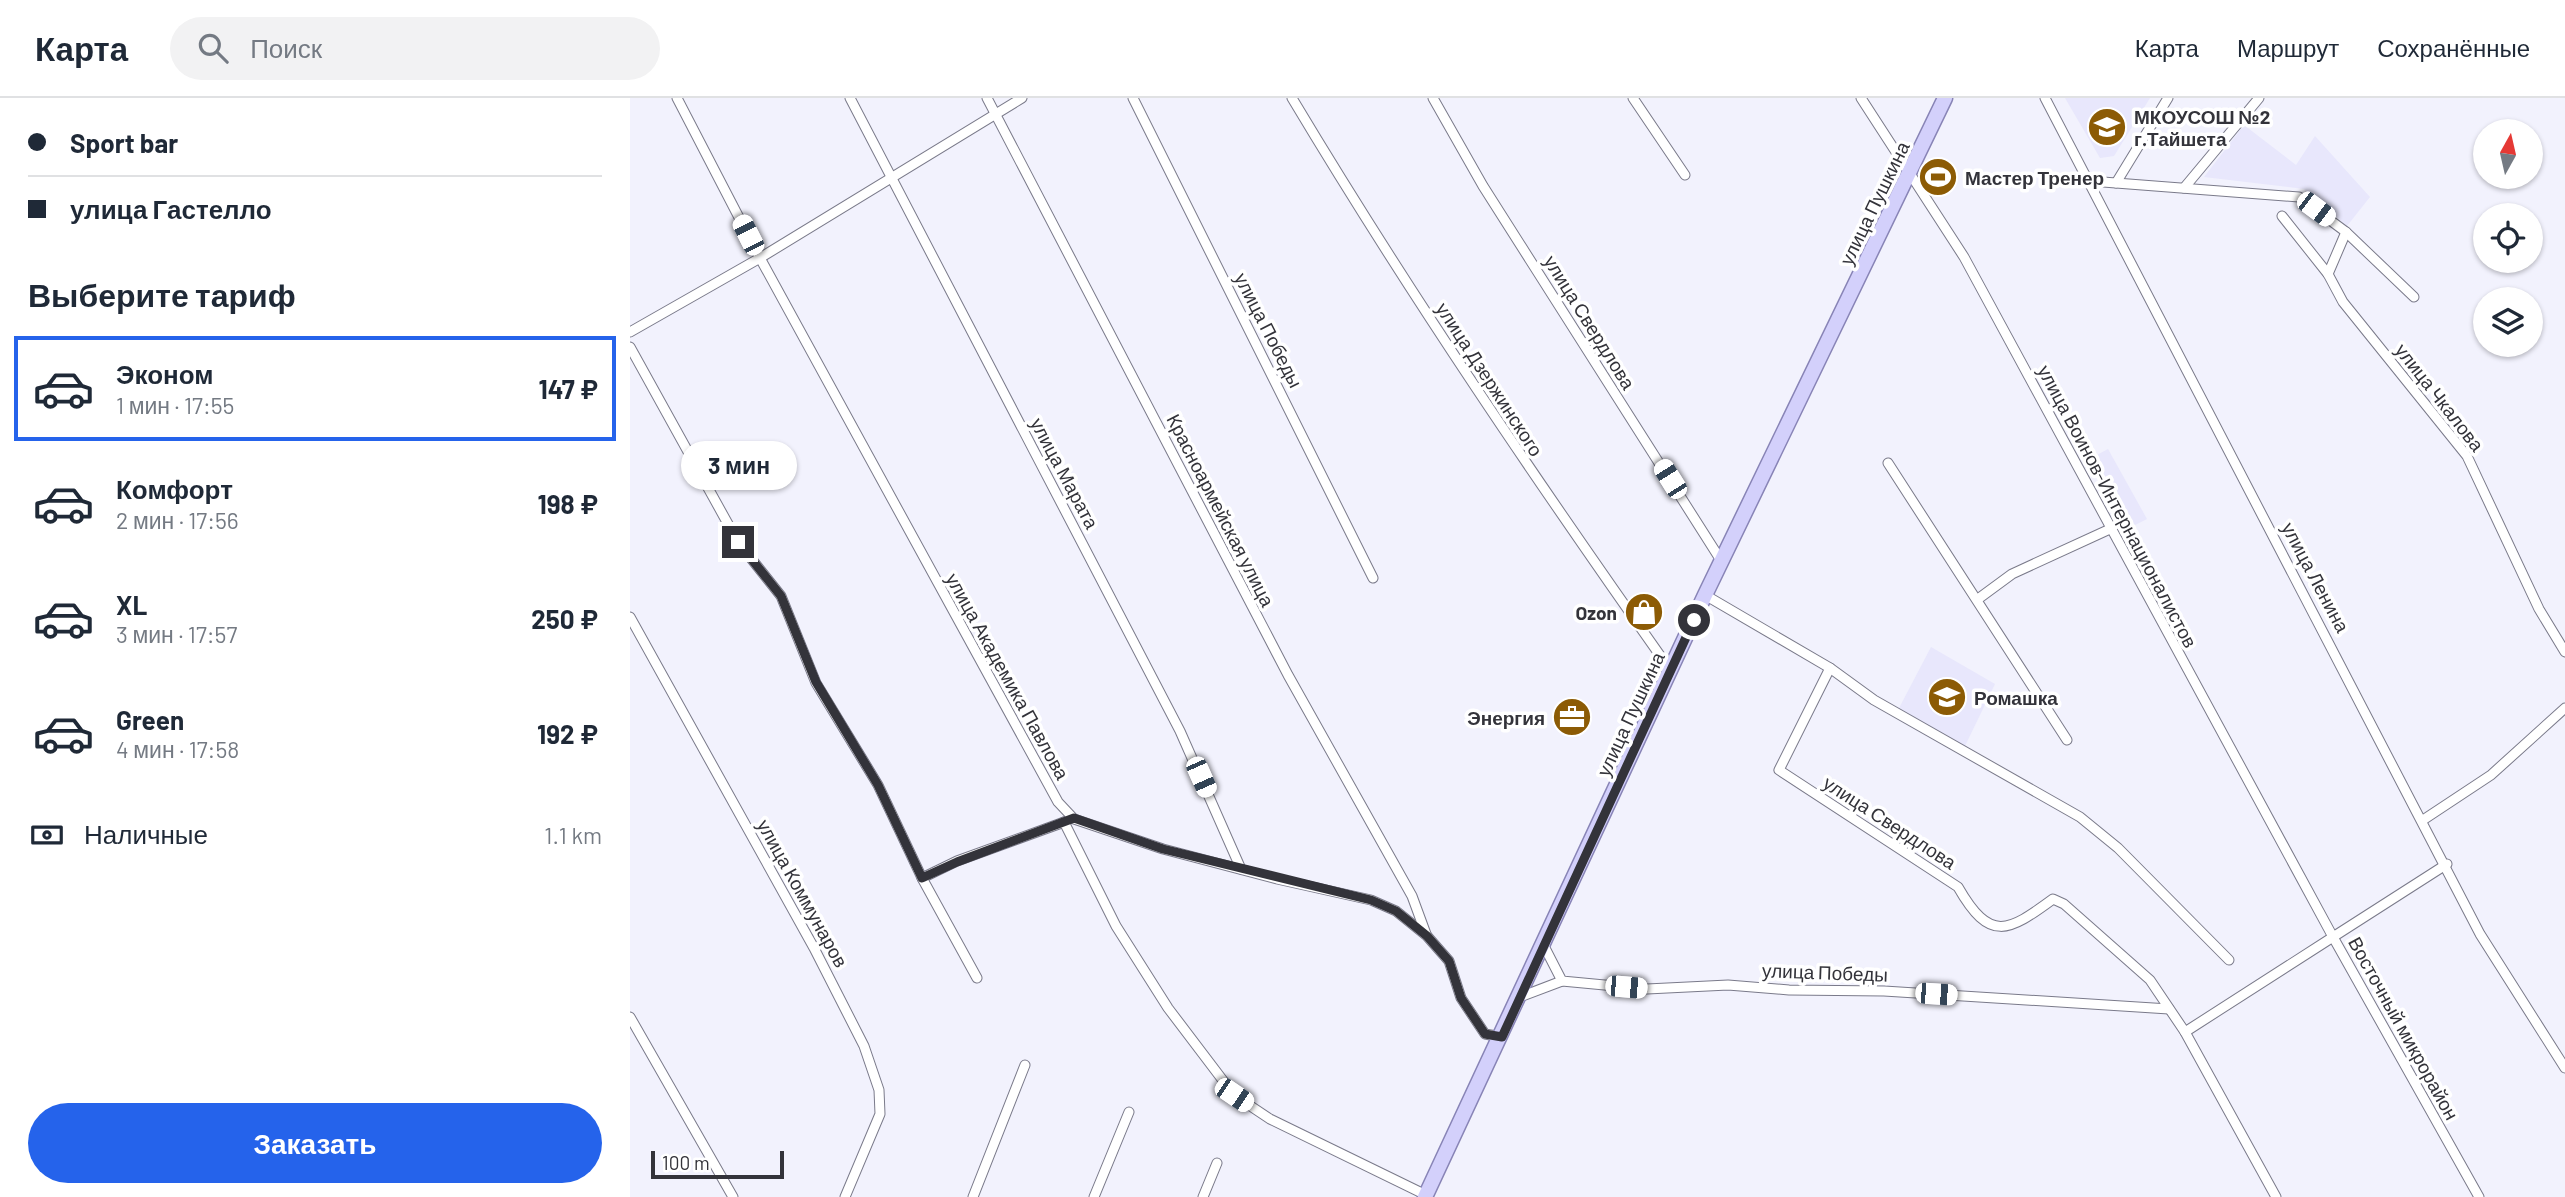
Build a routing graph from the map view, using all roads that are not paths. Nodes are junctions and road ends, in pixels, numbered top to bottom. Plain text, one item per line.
1 (677, 98) edge
2 (850, 98) edge
3 (987, 98) edge
4 (1022, 98) edge
5 (1133, 98) edge
6 (1292, 98) edge
7 (1433, 98) edge
8 (1633, 98) edge
9 (1861, 98) edge
10 (1945, 98) edge
11 (2045, 98) edge
12 (2168, 98) edge
13 (2259, 98) edge
14 (996, 114) junction
15 (1685, 175) dead end
16 (1909, 175) junction
17 (891, 178) junction
18 (2090, 181) junction
19 (2116, 183) junction
20 (2184, 188) junction
21 (2281, 216) dead end
22 (2346, 232) junction
23 (760, 258) junction
24 (2328, 274) junction
25 (2414, 298) dead end
26 (630, 332) edge
27 (630, 347) edge
28 (1888, 463) dead end
29 (2109, 529) junction
30 (1722, 562) junction
31 (1373, 578) dead end
32 (1705, 595) junction
33 (1978, 599) junction
34 (630, 617) edge
35 (2565, 652) edge
36 (1830, 668) junction
37 (1671, 671) junction
38 (2565, 708) edge
39 (2067, 740) dead end
40 (1074, 818) junction
41 (2423, 820) junction
42 (1064, 822) junction
43 (2446, 864) junction
44 (1241, 869) junction
45 (922, 878) junction
46 (1427, 936) junction
47 (2333, 937) junction
48 (1544, 946) junction
49 (2228, 960) dead end
50 (977, 978) dead end
51 (1562, 981) junction
52 (1520, 997) junction
53 (2169, 1009) junction
54 (630, 1017) edge
55 (2185, 1031) junction
56 (1502, 1037) junction
57 (1025, 1065) dead end
58 (2565, 1068) edge
59 (1129, 1112) dead end
60 (1217, 1163) dead end
61 (1425, 1196) edge
62 (733, 1197) edge
63 (845, 1197) edge
64 (974, 1197) edge
65 (1094, 1197) edge
66 (1203, 1197) edge
67 (2276, 1197) edge
68 (2479, 1197) edge

1 - 23 street, улица Академика Павлова
2 - 17 street, улица Марата
3 - 14 street, Красноармейская улица
4 - 14 street
5 - 31 street, улица Победы
6 - 37 street, улица Дзержинского
7 - 30 street, улица Свердлова
8 - 15 street
9 - 16 street, улица Воинов-Интернационалистов
10 - 16 main road, улица Пушкина
11 - 18 street, улица Ленина
12 - 19 street
13 - 20 street
14 - 17 street
14 - 46 street, Красноармейская улица
16 - 29 street, улица Воинов-Интернационалистов
16 - 30 main road, улица Пушкина
17 - 23 street
17 - 44 street, улица Марата
18 - 19 street
18 - 41 street, улица Ленина
19 - 20 street
20 - 22 street
21 - 24 street, улица Чкалова
22 - 24 street
22 - 25 street
23 - 26 street
23 - 40 street, улица Академика Павлова
24 - 35 street, улица Чкалова
27 - 45 street
28 - 33 street
29 - 33 street
29 - 47 street, улица Воинов-Интернационалистов
30 - 32 main road, улица Пушкина
32 - 36 street
32 - 37 main road, улица Пушкина
33 - 39 street
34 - 63 street, улица Коммунаров
36 - 49 street
36 - 53 street, улица Свердлова
37 - 48 main road, улица Пушкина
38 - 41 street
40 - 42 street
40 - 44 street
41 - 43 street, улица Ленина
42 - 45 street
42 - 61 street
43 - 47 street
43 - 58 street, улица Ленина
44 - 46 street
45 - 50 street
46 - 56 street
47 - 55 street, Восточный микрорайон
47 - 68 street, Восточный микрорайон
48 - 51 street
48 - 52 main road, улица Пушкина
51 - 52 street
51 - 53 street, улица Победы
52 - 56 main road, улица Пушкина
53 - 55 street, улица Свердлова
54 - 62 street
55 - 67 street
56 - 61 main road, улица Пушкина
57 - 64 street
59 - 65 street
60 - 66 street

